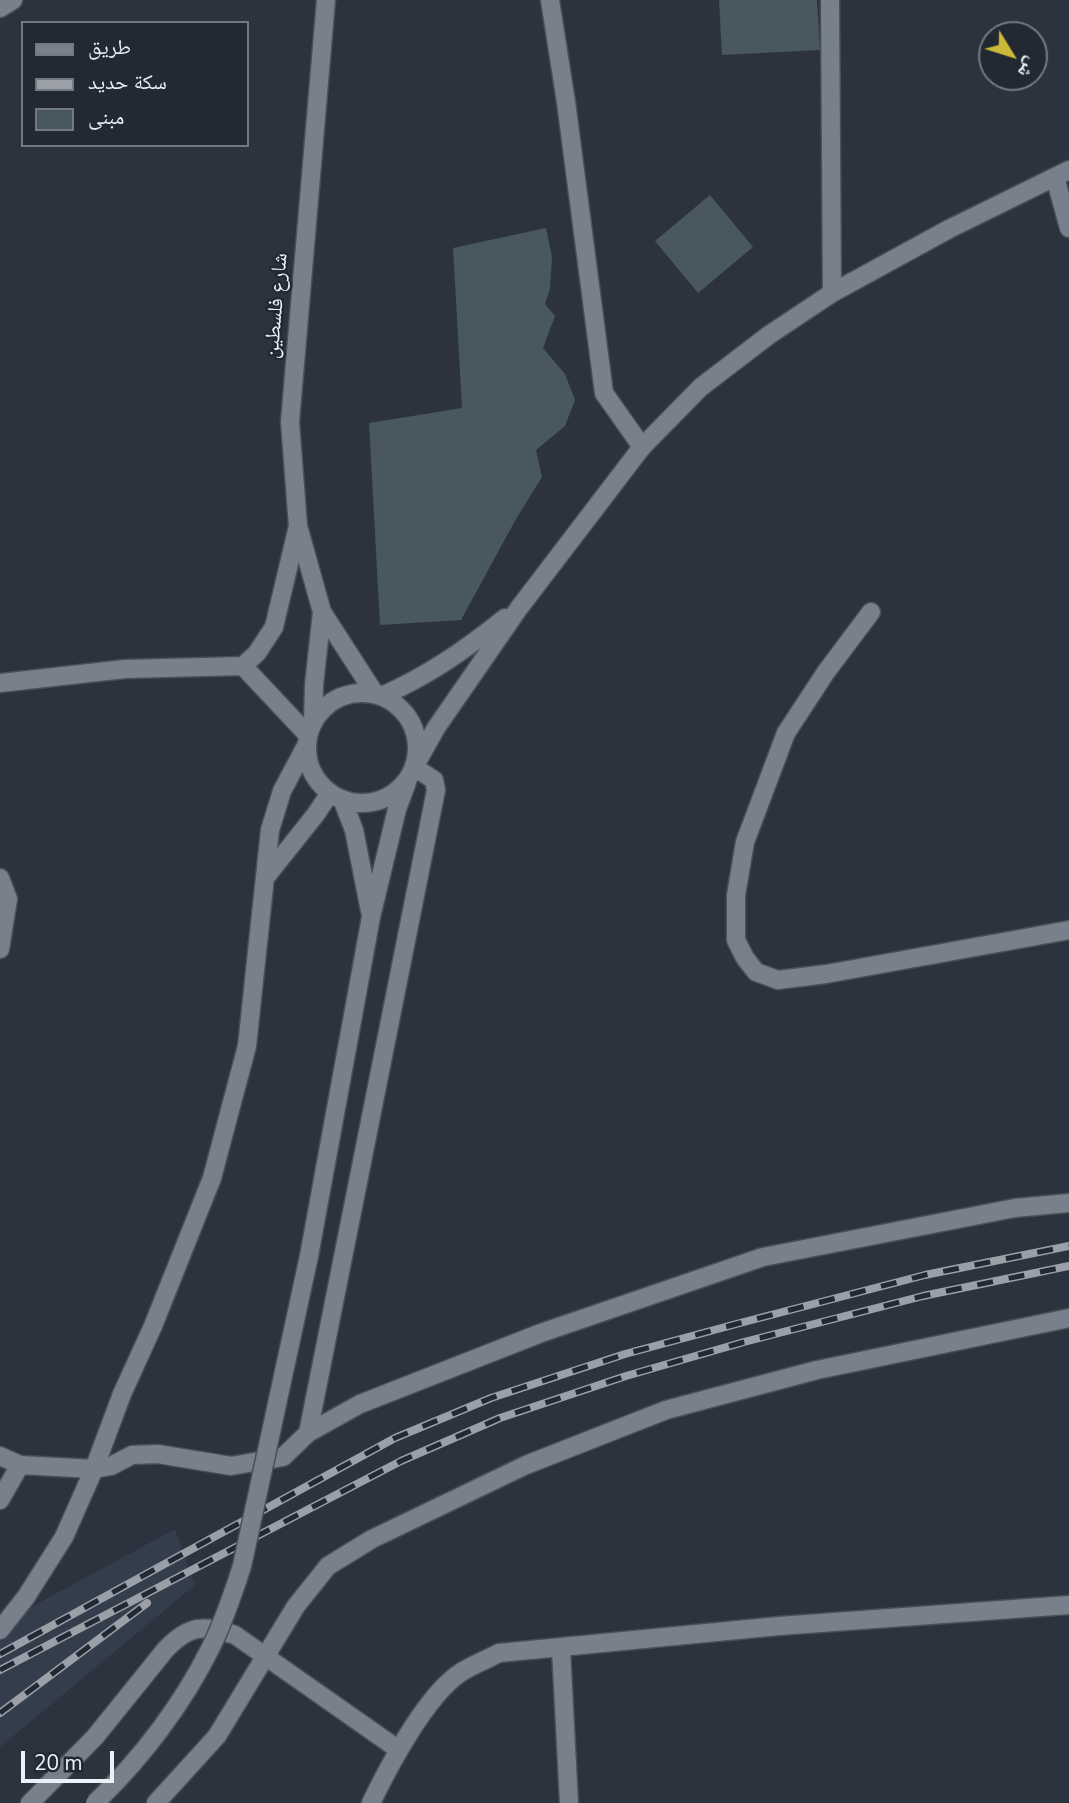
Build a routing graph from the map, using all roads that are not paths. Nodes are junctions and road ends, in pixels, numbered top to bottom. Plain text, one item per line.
1 (13, 0) edge
2 (326, 0) edge
3 (550, 0) edge
4 (830, 0) edge
5 (0, 8) edge
6 (1062, 174) edge
7 (1069, 228) edge
8 (832, 293) junction
9 (642, 447) junction
10 (298, 526) junction
11 (519, 608) junction
12 (322, 612) junction
13 (871, 612) dead end
14 (243, 666) junction
15 (0, 683) edge
16 (379, 695) junction
17 (309, 734) junction
18 (412, 770) junction
19 (336, 796) junction
20 (0, 878) edge
21 (265, 878) junction
22 (371, 917) junction
23 (1069, 930) edge
24 (0, 949) edge
25 (1069, 1203) edge
26 (1069, 1318) edge
27 (307, 1433) junction
28 (0, 1456) edge
29 (20, 1465) junction
30 (94, 1469) junction
31 (0, 1500) edge
32 (1069, 1605) edge
33 (0, 1630) edge
34 (561, 1649) junction
35 (264, 1654) junction
36 (399, 1750) junction
37 (30, 1803) edge
38 (96, 1803) edge
39 (156, 1803) edge
40 (371, 1803) edge
41 (569, 1803) edge

1 - 5 street
2 - 10 street, شارع فلسطين
3 - 9 street
4 - 8 street
6 - 7 street
6 - 8 street
8 - 9 street
9 - 11 street
10 - 12 street, شارع فلسطين
10 - 14 street
11 - 16 street
11 - 18 street
12 - 16 street
12 - 17 street
13 - 23 street
14 - 15 street
14 - 17 street
16 - 17 street
16 - 18 street
17 - 19 street
17 - 21 street
18 - 19 street
18 - 22 street
18 - 27 street
19 - 21 street
19 - 22 street
20 - 24 street
21 - 30 street
22 - 38 street, bridge
25 - 27 street
26 - 35 street
27 - 30 street
28 - 29 street
29 - 30 street
29 - 31 street
30 - 33 street
32 - 34 street
34 - 36 street
34 - 41 street
35 - 36 street
35 - 37 street
35 - 39 street
36 - 40 street

